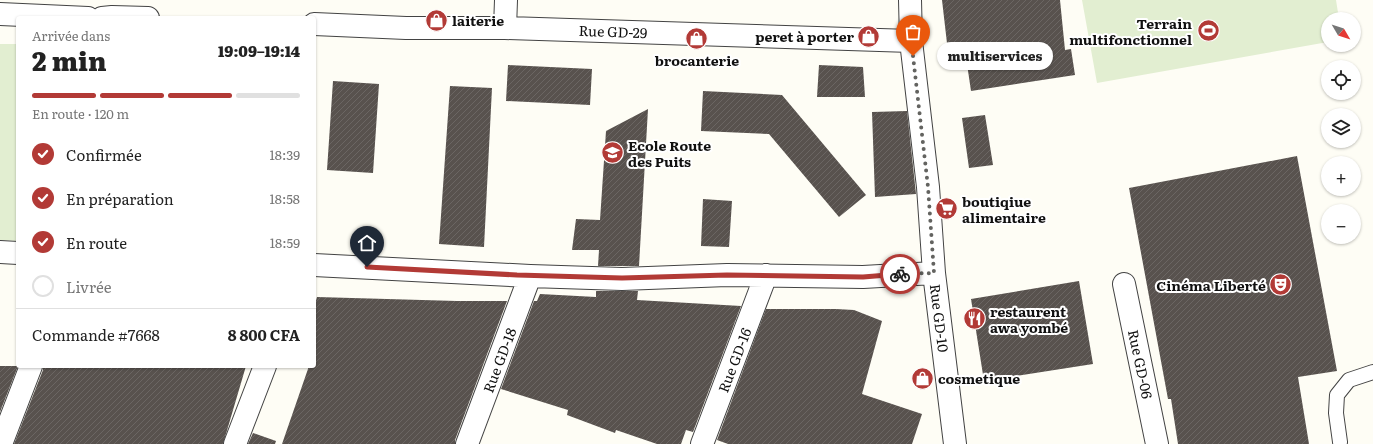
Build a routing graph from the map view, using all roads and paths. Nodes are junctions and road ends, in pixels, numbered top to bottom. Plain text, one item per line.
1 (506, 0) edge
2 (910, 0) edge
3 (0, 14) edge
4 (105, 14) edge
5 (44, 16) edge
6 (126, 16) edge
7 (316, 24) edge
8 (505, 28) junction
9 (911, 42) junction
10 (0, 252) edge
11 (16, 253) edge
12 (316, 265) edge
13 (934, 273) junction
14 (530, 276) junction
15 (766, 276) junction
16 (1124, 284) dead end
17 (30, 368) edge
18 (264, 368) edge
19 (1373, 372) edge
20 (1340, 442) dead end
21 (1, 444) edge
22 (235, 444) edge
23 (467, 444) edge
24 (702, 444) edge
25 (955, 444) edge
26 (1157, 444) edge

1 - 8 street
2 - 9 street, Rue GD-10
3 - 5 street
4 - 6 street
7 - 8 street, Rue GD-29
8 - 9 street, Rue GD-29
9 - 13 street, Rue GD-10
10 - 11 street
12 - 14 street
13 - 15 street
13 - 25 street, Rue GD-10
14 - 15 street
14 - 23 street, Rue GD-18
15 - 24 street, Rue GD-16
16 - 26 street, Rue GD-06
17 - 21 street
18 - 22 street
19 - 20 lane

